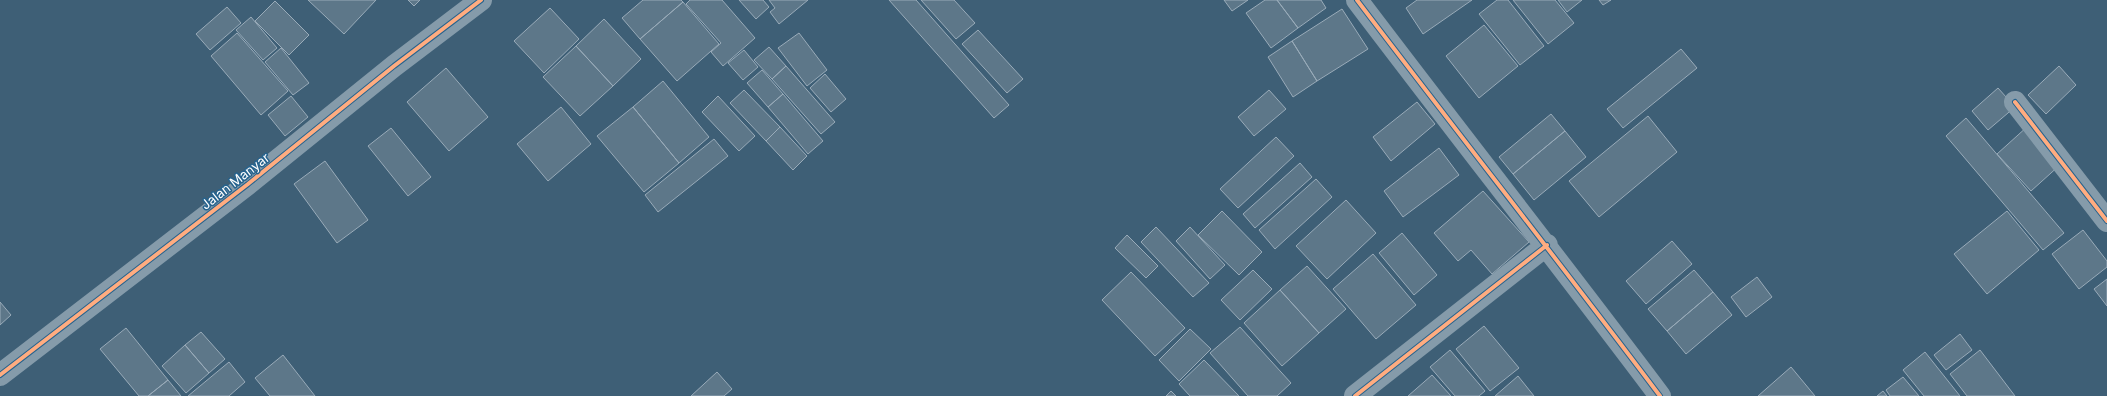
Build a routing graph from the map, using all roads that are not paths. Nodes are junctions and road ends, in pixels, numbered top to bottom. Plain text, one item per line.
1 (481, 0) edge
2 (1356, 0) edge
3 (2015, 102) dead end
4 (2107, 221) edge
5 (1547, 245) junction
6 (0, 375) edge
7 (1355, 396) edge
8 (1660, 396) edge

1 - 6 street, Jalan Manyar
2 - 5 street
3 - 4 street
5 - 7 street
5 - 8 street

